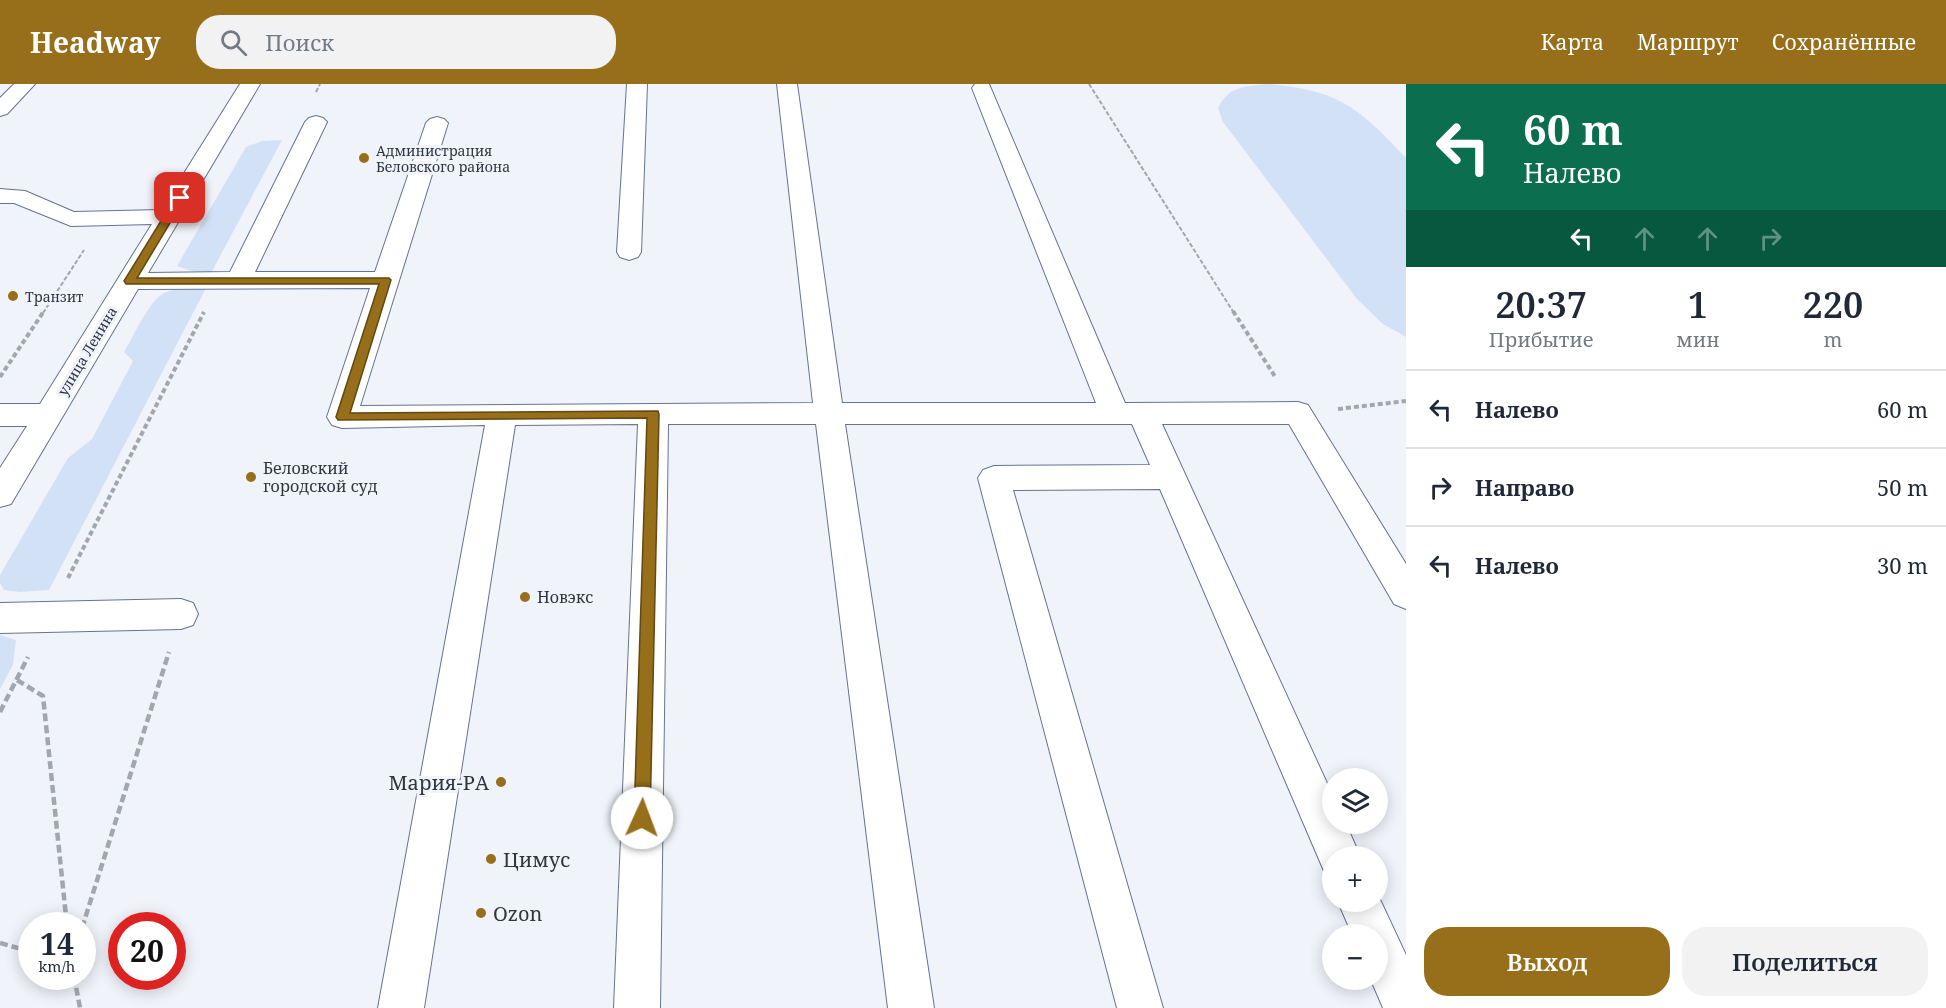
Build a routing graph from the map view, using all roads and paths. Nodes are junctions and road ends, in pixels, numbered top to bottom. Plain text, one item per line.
1 (25, 84) edge
2 (250, 84) edge
3 (320, 84) edge
4 (636, 84) edge
5 (787, 84) edge
6 (1089, 84) edge
7 (982, 88) dead end
8 (315, 94) dead end
9 (0, 110) edge
10 (316, 122) dead end
11 (437, 123) dead end
12 (0, 196) edge
13 (169, 217) junction
14 (629, 252) dead end
15 (386, 280) junction
16 (129, 281) junction
17 (229, 281) junction
18 (1406, 401) edge
19 (1129, 413) junction
20 (1298, 413) junction
21 (502, 414) junction
22 (653, 414) junction
23 (829, 414) junction
24 (0, 415) edge
25 (49, 415) junction
26 (1171, 477) junction
27 (0, 495) edge
28 (1406, 594) edge
29 (181, 614) joint
30 (48, 617) junction
31 (0, 618) edge
32 (17, 680) junction
33 (0, 712) edge
34 (1335, 846) edge
35 (66, 912) edge
36 (87, 912) edge
37 (0, 943) edge
38 (18, 948) edge
39 (1388, 967) edge
40 (77, 990) edge
41 (1406, 1007) edge
42 (80, 1008) edge
43 (401, 1008) edge
44 (637, 1008) edge
45 (911, 1008) edge
46 (1140, 1008) edge

1 - 9 street
2 - 13 street, улица Ленина
3 - 8 path
4 - 14 street
5 - 23 street
6 - 20 path
7 - 19 street
10 - 17 street
11 - 15 street
12 - 13 street
13 - 16 street, улица Ленина
15 - 17 street
15 - 21 street
16 - 17 street
16 - 25 street, улица Ленина
17 - 30 path
18 - 20 path
19 - 20 street
19 - 23 street
19 - 26 street
20 - 28 street
21 - 22 street
21 - 43 street
22 - 23 street
22 - 44 street
23 - 45 street
24 - 25 street
25 - 27 street, улица Ленина
26 - 34 street
26 - 46 street
29 - 30 street
29 - 36 path
30 - 31 street
30 - 32 path
32 - 33 path
32 - 35 path
37 - 38 path
39 - 41 street
40 - 42 path

